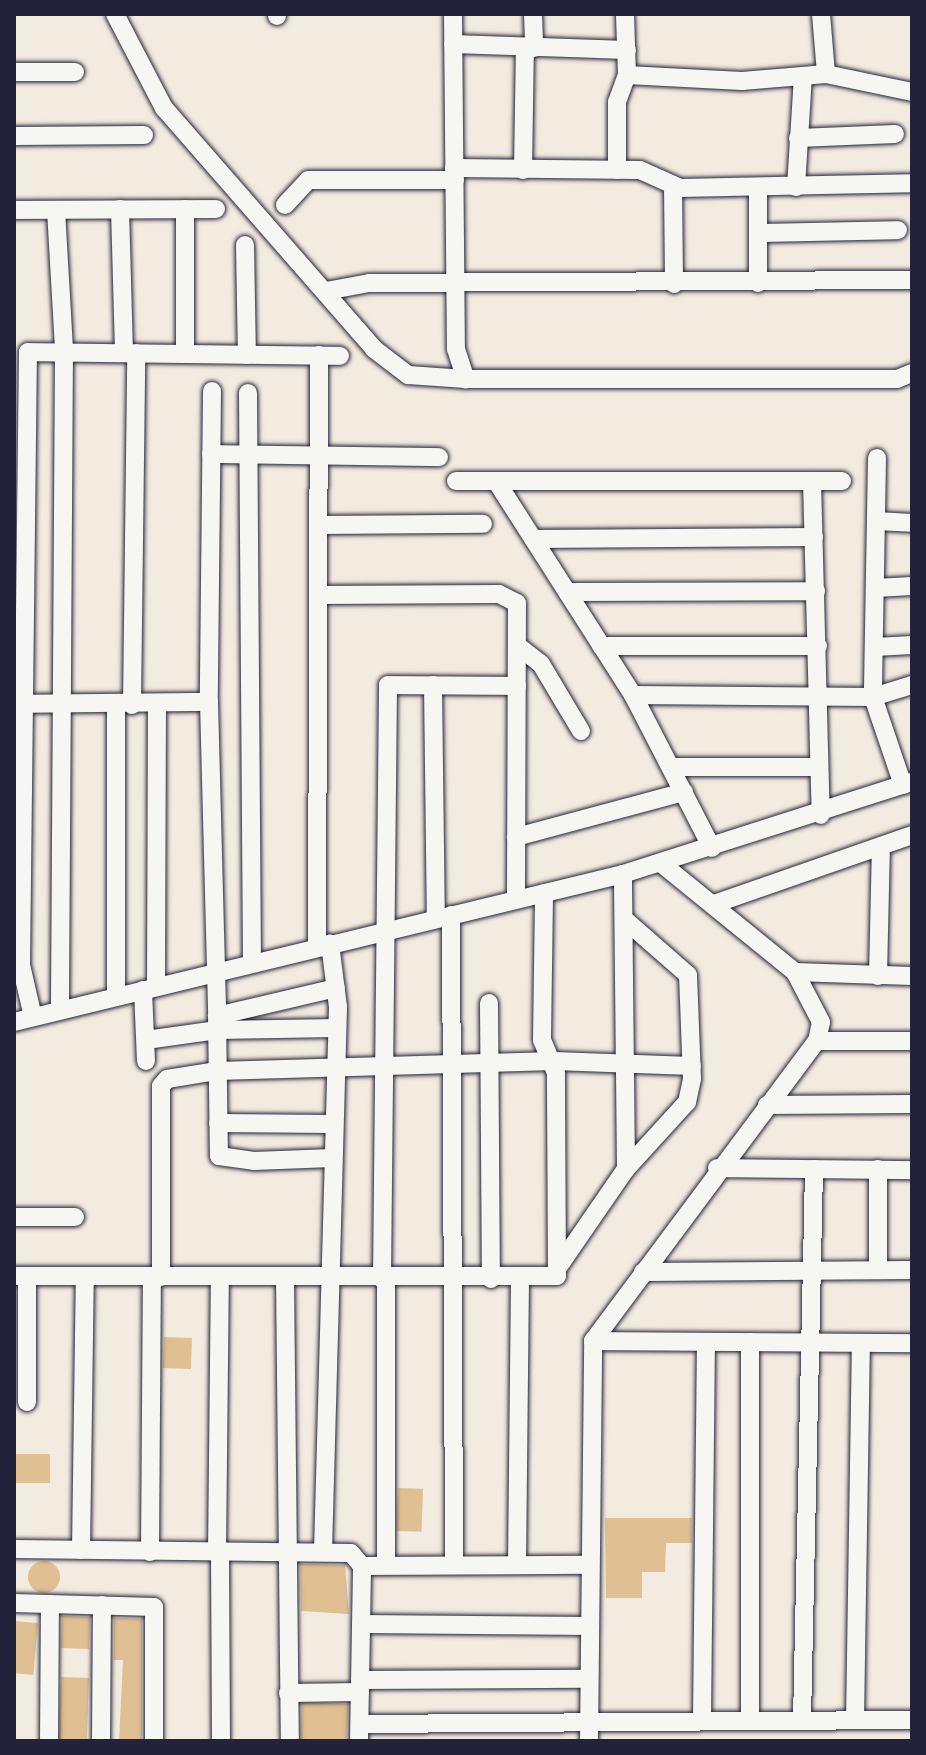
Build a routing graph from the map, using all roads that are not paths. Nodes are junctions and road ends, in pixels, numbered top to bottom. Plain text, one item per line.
1 (115, 14) edge
2 (453, 14) edge
3 (533, 14) edge
4 (625, 14) edge
5 (821, 14) edge
6 (453, 44) junction
7 (529, 48) junction
8 (627, 50) junction
9 (14, 72) edge
10 (75, 72) dead end
11 (826, 74) junction
12 (627, 75) junction
13 (803, 76) junction
14 (912, 92) edge
15 (895, 134) dead end
16 (144, 135) dead end
17 (14, 136) edge
18 (798, 138) junction
19 (523, 170) junction
20 (617, 170) junction
21 (454, 174) junction
22 (912, 183) edge
23 (673, 185) junction
24 (796, 187) junction
25 (758, 188) junction
26 (285, 205) dead end
27 (120, 209) junction
28 (185, 209) junction
29 (216, 209) dead end
30 (14, 210) edge
31 (56, 210) junction
32 (898, 230) dead end
33 (758, 233) junction
34 (245, 245) dead end
35 (912, 280) edge
36 (456, 283) junction
37 (758, 283) junction
38 (674, 284) junction
39 (326, 291) junction
40 (64, 348) junction
41 (130, 353) junction
42 (185, 354) junction
43 (247, 355) junction
44 (319, 355) junction
45 (340, 356) dead end
46 (912, 373) edge
47 (21, 377) edge
48 (466, 379) junction
49 (212, 391) dead end
50 (248, 393) dead end
51 (21, 425) edge
52 (211, 454) junction
53 (251, 456) junction
54 (319, 457) junction
55 (439, 457) dead end
56 (877, 458) dead end
57 (456, 481) dead end
58 (812, 481) junction
59 (842, 481) dead end
60 (498, 484) junction
61 (20, 506) edge
62 (876, 521) junction
63 (912, 523) edge
64 (483, 524) dead end
65 (320, 525) junction
66 (814, 537) junction
67 (533, 539) junction
68 (912, 586) edge
69 (875, 588) junction
70 (816, 591) junction
71 (567, 592) junction
72 (319, 595) junction
73 (912, 645) edge
74 (518, 646) junction
75 (601, 646) junction
76 (818, 646) junction
77 (875, 647) junction
78 (433, 685) junction
79 (912, 685) edge
80 (517, 686) junction
81 (633, 695) junction
82 (818, 697) junction
83 (873, 697) junction
84 (209, 702) junction
85 (19, 704) edge
86 (59, 704) junction
87 (157, 704) junction
88 (124, 705) junction
89 (581, 731) dead end
90 (672, 767) junction
91 (815, 767) junction
92 (908, 784) edge
93 (684, 792) junction
94 (821, 815) junction
95 (912, 835) edge
96 (516, 837) junction
97 (881, 846) junction
98 (712, 848) junction
99 (662, 864) junction
100 (623, 874) junction
101 (544, 893) junction
102 (516, 899) junction
103 (714, 904) junction
104 (443, 917) junction
105 (624, 919) junction
106 (385, 931) junction
107 (323, 946) junction
108 (252, 963) junction
109 (795, 972) junction
110 (213, 973) junction
111 (878, 976) junction
112 (912, 976) edge
113 (150, 988) junction
114 (336, 988) junction
115 (116, 996) junction
116 (489, 1003) dead end
117 (60, 1010) junction
118 (33, 1017) junction
119 (14, 1022) edge
120 (217, 1023) junction
121 (337, 1028) junction
122 (146, 1040) junction
123 (817, 1041) junction
124 (912, 1041) edge
125 (146, 1061) dead end
126 (554, 1061) junction
127 (490, 1064) junction
128 (692, 1066) junction
129 (625, 1067) junction
130 (335, 1069) junction
131 (383, 1069) junction
132 (452, 1069) junction
133 (217, 1071) junction
134 (912, 1104) edge
135 (767, 1105) junction
136 (218, 1123) junction
137 (332, 1124) junction
138 (332, 1158) junction
139 (717, 1168) junction
140 (626, 1169) junction
141 (814, 1169) junction
142 (878, 1169) junction
143 (912, 1170) edge
144 (14, 1217) edge
145 (75, 1217) dead end
146 (559, 1266) junction
147 (878, 1269) junction
148 (912, 1270) edge
149 (643, 1272) junction
150 (812, 1274) junction
151 (20, 1276) edge
152 (85, 1277) junction
153 (157, 1277) junction
154 (220, 1277) junction
155 (331, 1277) junction
156 (285, 1278) junction
157 (384, 1279) junction
158 (452, 1279) junction
159 (491, 1279) junction
160 (520, 1279) junction
161 (593, 1341) junction
162 (706, 1342) junction
163 (750, 1342) junction
164 (808, 1343) junction
165 (861, 1343) junction
166 (912, 1343) edge
167 (27, 1402) dead end
168 (14, 1549) edge
169 (81, 1550) junction
170 (286, 1550) junction
171 (323, 1551) junction
172 (150, 1552) junction
173 (218, 1553) junction
174 (454, 1563) junction
175 (386, 1565) junction
176 (517, 1565) junction
177 (590, 1565) junction
178 (362, 1566) junction
179 (14, 1603) edge
180 (50, 1604) junction
181 (102, 1605) junction
182 (361, 1624) junction
183 (589, 1626) junction
184 (589, 1679) junction
185 (360, 1686) junction
186 (288, 1693) junction
187 (589, 1719) junction
188 (702, 1720) junction
189 (750, 1720) junction
190 (802, 1720) junction
191 (855, 1720) junction
192 (912, 1720) edge
193 (360, 1732) edge
194 (49, 1741) edge
195 (101, 1741) edge
196 (154, 1741) edge
197 (221, 1741) edge
198 (290, 1741) edge
199 (589, 1741) edge

1 - 39 street
2 - 6 street
3 - 7 street
4 - 8 street
5 - 11 street
6 - 7 street
6 - 21 street
7 - 8 street
7 - 19 street
8 - 12 street
9 - 10 street
11 - 13 street
11 - 14 street
12 - 13 street
12 - 20 street
13 - 18 street
15 - 18 street
16 - 17 street
18 - 24 street
19 - 20 street
19 - 21 street
20 - 23 street
21 - 26 street
21 - 36 street
22 - 24 street
23 - 25 street
23 - 38 street
24 - 25 street
25 - 33 street
27 - 28 street
27 - 31 street
27 - 41 street
28 - 29 street
28 - 42 street
30 - 31 street
31 - 40 street
32 - 33 street
33 - 37 street
34 - 43 street
35 - 37 street
36 - 38 street
36 - 39 street
36 - 48 street
37 - 38 street
39 - 48 street
40 - 41 street
40 - 47 street
40 - 86 street
41 - 42 street
41 - 88 street
42 - 43 street
43 - 44 street
44 - 45 street
44 - 54 street
46 - 48 street
47 - 51 street
49 - 52 street
50 - 53 street
51 - 61 street
52 - 53 street
52 - 84 street
53 - 54 street
53 - 108 street
54 - 55 street
54 - 65 street
56 - 62 street
57 - 60 street
58 - 59 street
58 - 60 street
58 - 66 street
60 - 67 street
61 - 85 street
62 - 63 street
62 - 69 street
64 - 65 street
65 - 72 street
66 - 67 street
66 - 70 street
67 - 71 street
68 - 69 street
69 - 77 street
70 - 71 street
70 - 76 street
71 - 75 street
72 - 74 street
72 - 107 street
73 - 77 street
74 - 80 street
74 - 89 street
75 - 76 street
75 - 81 street
76 - 82 street
77 - 83 street
78 - 80 street
78 - 104 street
78 - 106 street
79 - 83 street
80 - 96 street
81 - 82 street
81 - 90 street
82 - 83 street
82 - 91 street
83 - 92 street
84 - 87 street
84 - 110 street
85 - 86 street
85 - 118 street
86 - 88 street
86 - 117 street
87 - 88 street
87 - 113 street
88 - 115 street
90 - 91 street
90 - 93 street
91 - 94 street
92 - 94 street
93 - 96 street
93 - 98 street
94 - 98 street
95 - 97 street
96 - 102 street
97 - 103 street
97 - 111 street
98 - 99 street
99 - 100 street
99 - 103 street
100 - 101 street
100 - 105 street
101 - 102 street
101 - 126 street
102 - 104 street
103 - 109 street
104 - 106 street
104 - 132 street
105 - 128 street
105 - 129 street
106 - 107 street
106 - 131 street
107 - 108 street
107 - 114 street
108 - 110 street
109 - 111 street
109 - 123 street
110 - 113 street
110 - 120 street
111 - 112 street
113 - 115 street
113 - 122 street
114 - 120 street
114 - 121 street
115 - 117 street
116 - 127 street
117 - 118 street
118 - 119 street
120 - 121 street
120 - 122 street
120 - 133 street
121 - 130 street
122 - 125 street
123 - 124 street
123 - 135 street
126 - 127 street
126 - 129 street
126 - 146 street
127 - 132 street
127 - 159 street
128 - 129 street
128 - 140 street
129 - 140 street
130 - 131 street
130 - 133 street
130 - 137 street
131 - 132 street
131 - 157 street
132 - 158 street
133 - 136 street
133 - 153 street
134 - 135 street
135 - 139 street
136 - 137 street
136 - 138 street
137 - 138 street
138 - 155 street
139 - 141 street
139 - 149 street
140 - 146 street
141 - 142 street
141 - 150 street
142 - 143 street
142 - 147 street
144 - 145 street
146 - 160 street
147 - 148 street
147 - 150 street
149 - 150 street
149 - 161 street
150 - 164 street
151 - 152 street
151 - 167 street
152 - 153 street
152 - 169 street
153 - 154 street
153 - 172 street
154 - 156 street
154 - 173 street
155 - 156 street
155 - 157 street
155 - 171 street
156 - 170 street
157 - 158 street
157 - 175 street
158 - 159 street
158 - 174 street
159 - 160 street
160 - 176 street
161 - 162 street
161 - 177 street
162 - 163 street
162 - 188 street
163 - 164 street
163 - 189 street
164 - 165 street
164 - 190 street
165 - 166 street
165 - 191 street
168 - 169 street
169 - 172 street
170 - 171 street
170 - 173 street
170 - 186 street
171 - 178 street
172 - 173 street
173 - 197 street
174 - 175 street
174 - 176 street
175 - 178 street
176 - 177 street
177 - 183 street
178 - 182 street
179 - 180 street
180 - 181 street
180 - 194 street
181 - 195 street
181 - 196 street
182 - 183 street
182 - 185 street
183 - 184 street
184 - 185 street
184 - 187 street
185 - 186 street
185 - 193 street
186 - 198 street
187 - 188 street
187 - 193 street
187 - 199 street
188 - 189 street
189 - 190 street
190 - 191 street
191 - 192 street

